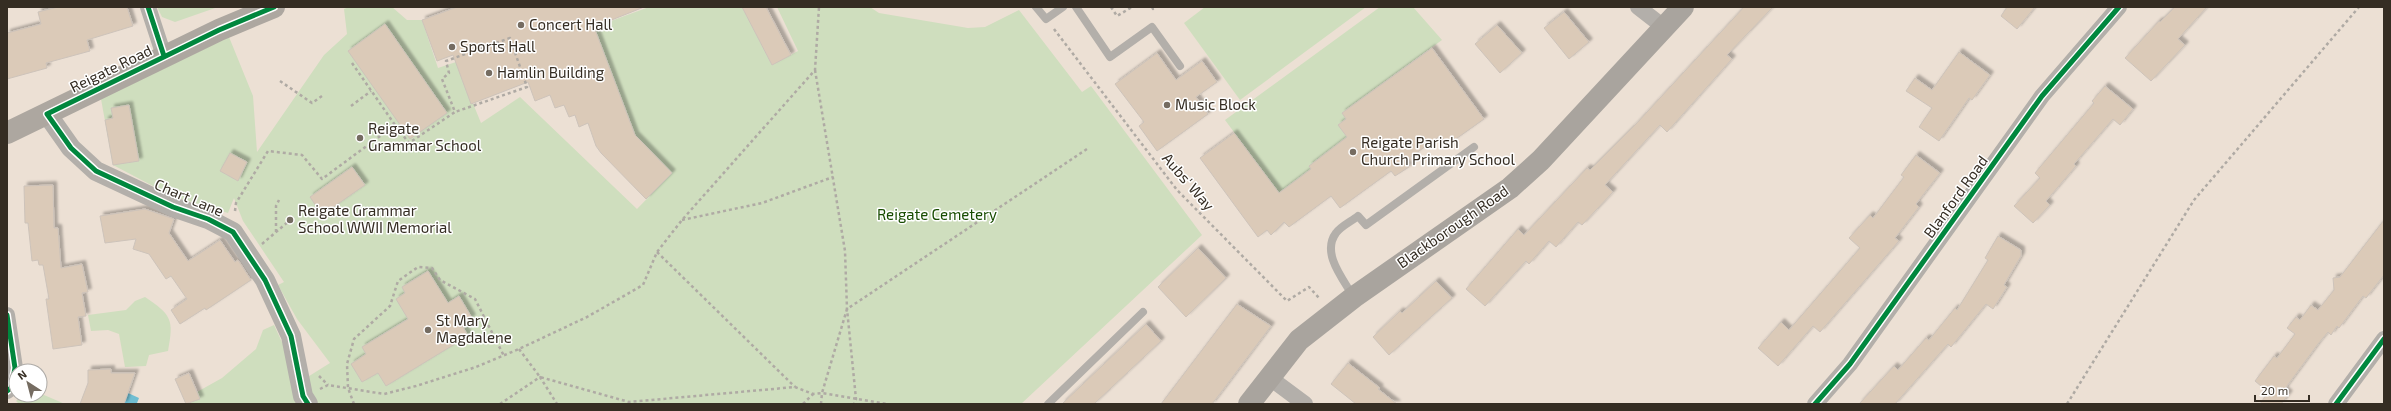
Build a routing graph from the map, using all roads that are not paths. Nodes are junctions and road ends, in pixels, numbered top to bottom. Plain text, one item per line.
1 (148, 7) edge
2 (274, 7) edge
3 (1036, 7) edge
4 (1063, 7) edge
5 (1076, 7) edge
6 (1638, 7) edge
7 (1684, 7) edge
8 (2119, 7) edge
9 (1665, 28) junction
10 (164, 56) junction
11 (1180, 66) dead end
12 (47, 114) junction
13 (7, 133) edge
14 (1474, 148) dead end
15 (1354, 297) junction
16 (1143, 312) dead end
17 (7, 315) edge
18 (2384, 339) edge
19 (1270, 378) junction
20 (7, 391) edge
21 (308, 404) edge
22 (1048, 404) edge
23 (1249, 404) edge
24 (1305, 404) edge
25 (1815, 404) edge
26 (2336, 404) edge

1 - 10 street
2 - 10 main road, Reigate Road
3 - 4 lane
5 - 11 lane
6 - 9 street
7 - 9 main road, Blackborough Road
8 - 25 street, Blanford Road
9 - 15 main road, Blackborough Road
10 - 12 main road, Reigate Road
12 - 13 main road, Reigate Road
12 - 21 street, Chart Lane
14 - 15 lane
15 - 19 main road, Blackborough Road
16 - 22 lane
17 - 20 street
18 - 26 street
19 - 23 main road, Blackborough Road
19 - 24 street

